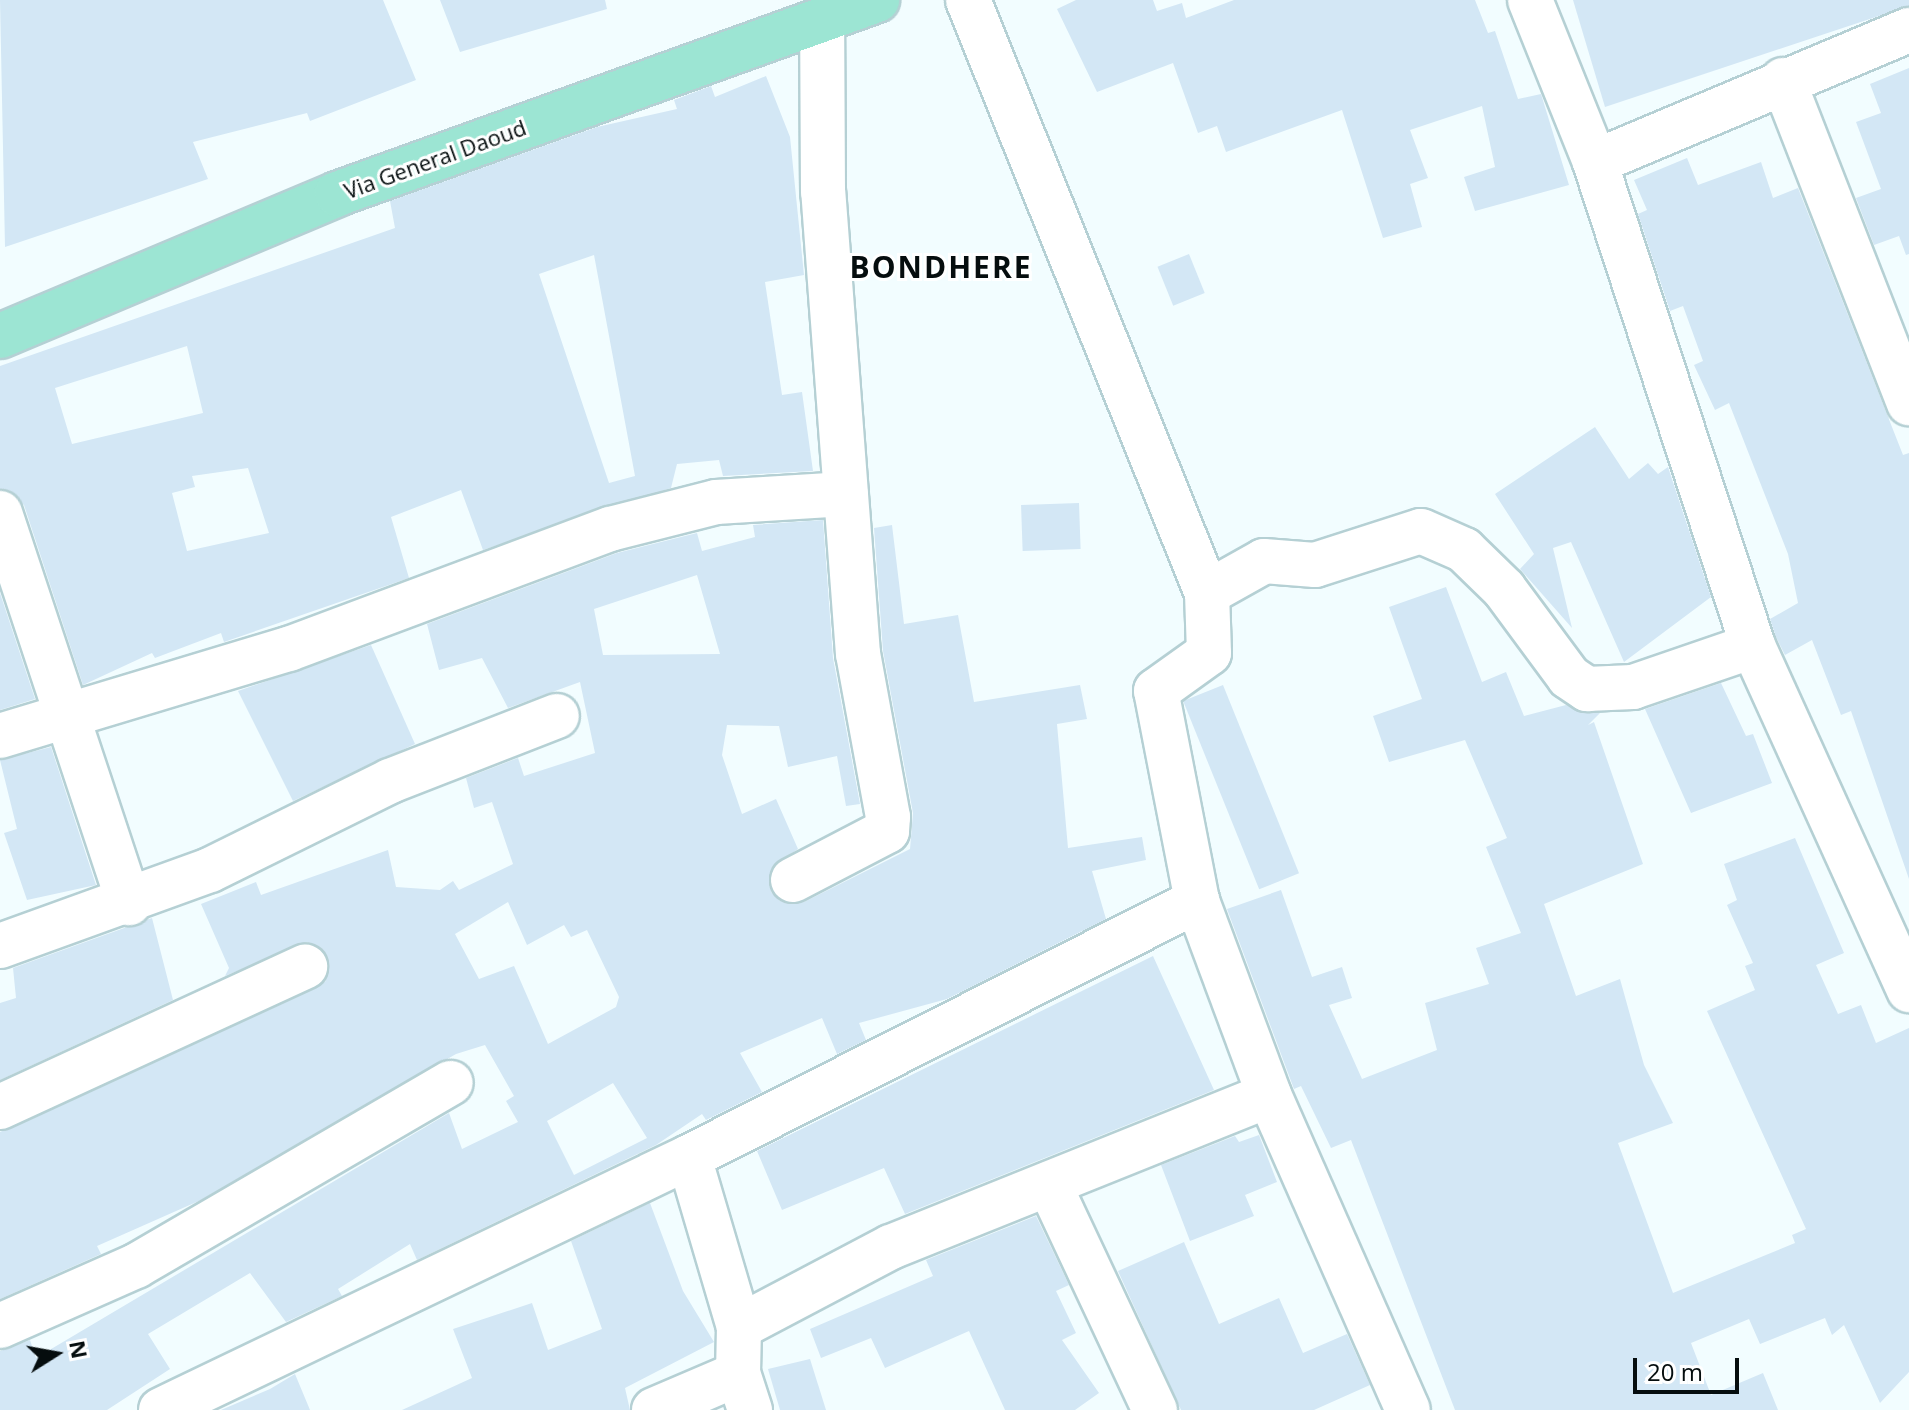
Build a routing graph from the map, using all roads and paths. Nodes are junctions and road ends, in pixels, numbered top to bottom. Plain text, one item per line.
1 (877, 0) edge
2 (968, 0) edge
3 (1530, 0) edge
4 (822, 21) junction
5 (1909, 30) edge
6 (1783, 80) junction
7 (1595, 162) junction
8 (0, 336) edge
9 (1909, 403) edge
10 (846, 494) junction
11 (0, 513) edge
12 (1207, 593) junction
13 (1753, 646) junction
14 (557, 716) dead end
15 (67, 717) junction
16 (0, 736) edge
17 (793, 880) dead end
18 (1197, 901) junction
19 (129, 903) junction
20 (0, 946) edge
21 (305, 967) dead end
22 (1909, 990) edge
23 (451, 1083) dead end
24 (1269, 1095) junction
25 (0, 1107) edge
26 (689, 1157) junction
27 (1049, 1184) junction
28 (0, 1326) edge
29 (739, 1327) junction
30 (744, 1392) edge
31 (161, 1410) edge
32 (654, 1410) edge
33 (1155, 1410) edge
34 (1408, 1410) edge

1 - 4 main road, Via General Daoud
2 - 12 street
3 - 7 street
4 - 8 main road, Via General Daoud
4 - 10 street
5 - 6 street
6 - 7 street
6 - 9 street
7 - 13 street
10 - 15 street
10 - 17 street
11 - 15 street
12 - 13 street
12 - 18 street
13 - 22 street
14 - 19 street
15 - 16 street
15 - 19 street
18 - 24 street
18 - 26 street
19 - 20 street
21 - 25 street
23 - 28 street
24 - 27 street
24 - 34 street
26 - 29 street
26 - 31 street
27 - 29 street
27 - 33 street
29 - 30 street
30 - 32 street

